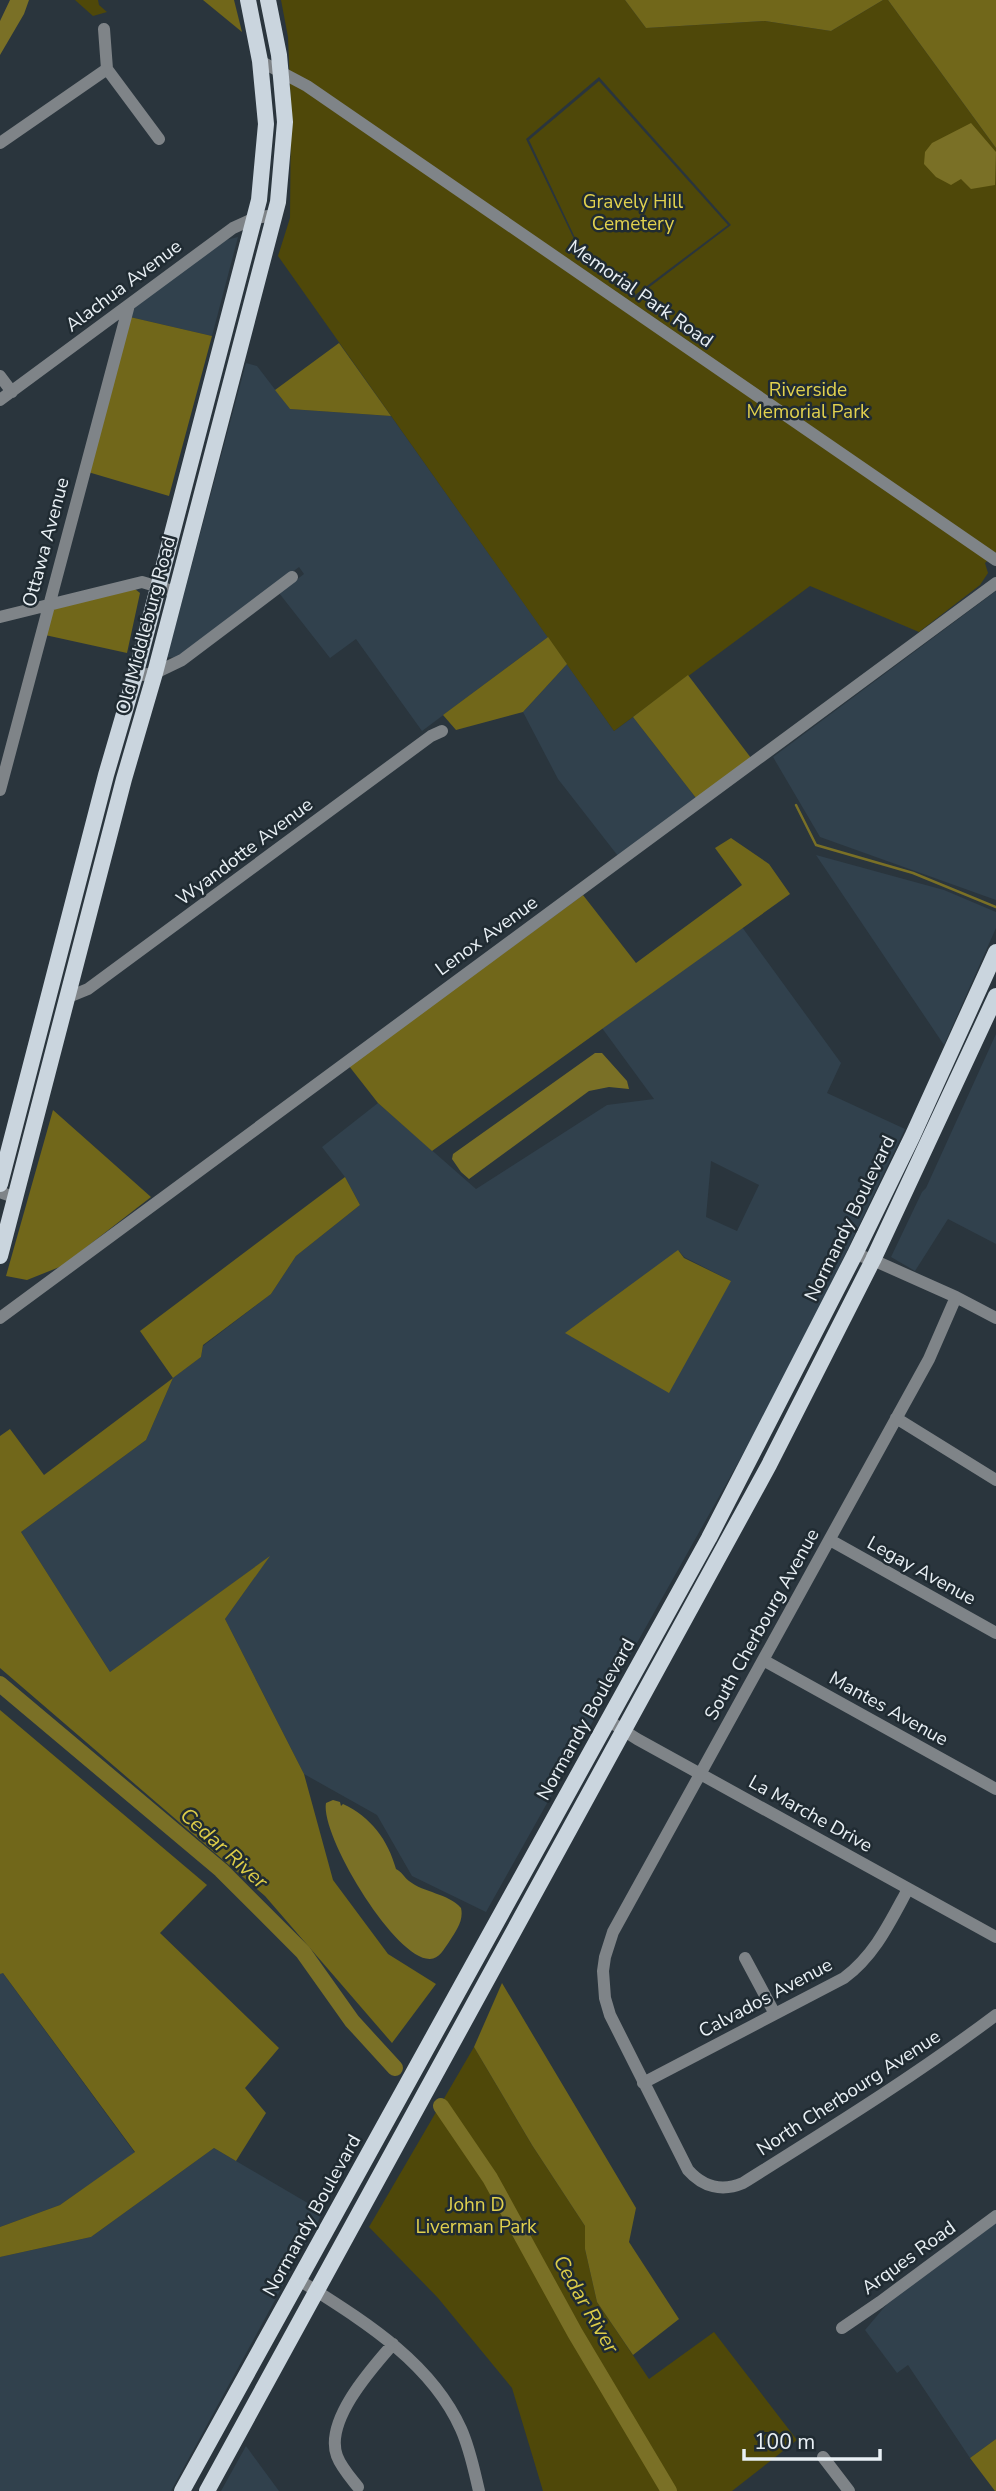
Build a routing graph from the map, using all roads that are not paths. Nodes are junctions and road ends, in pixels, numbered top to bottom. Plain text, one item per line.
1 (248, 0) edge
2 (268, 0) edge
3 (104, 29) dead end
4 (261, 61) junction
5 (107, 69) junction
6 (280, 73) junction
7 (159, 139) dead end
8 (0, 144) edge
9 (275, 215) junction
10 (255, 218) junction
11 (129, 305) junction
12 (0, 376) edge
13 (210, 391) junction
14 (12, 392) junction
15 (228, 395) junction
16 (0, 400) edge
17 (996, 560) edge
18 (292, 577) dead end
19 (996, 583) edge
20 (158, 586) junction
21 (176, 592) junction
22 (48, 605) junction
23 (0, 617) edge
24 (155, 673) junction
25 (135, 676) junction
26 (442, 731) dead end
27 (0, 790) edge
28 (87, 853) junction
29 (105, 857) junction
30 (996, 952) edge
31 (996, 996) edge
32 (66, 998) junction
33 (47, 1004) junction
34 (0, 1184) edge
35 (8, 1195) edge
36 (855, 1254) junction
37 (0, 1256) edge
38 (873, 1260) junction
39 (956, 1297) junction
40 (0, 1318) edge
41 (996, 1318) edge
42 (896, 1418) junction
43 (996, 1480) edge
44 (830, 1540) junction
45 (996, 1633) edge
46 (763, 1661) junction
47 (609, 1721) junction
48 (625, 1731) junction
49 (700, 1774) junction
50 (996, 1789) edge
51 (908, 1889) junction
52 (996, 1937) edge
53 (745, 1958) dead end
54 (775, 2014) junction
55 (996, 2015) edge
56 (643, 2083) junction
57 (379, 2137) junction
58 (357, 2216) junction
59 (996, 2216) edge
60 (299, 2280) junction
61 (316, 2291) junction
62 (842, 2328) dead end
63 (393, 2344) junction
64 (823, 2457) dead end
65 (358, 2487) dead end
66 (182, 2491) edge
67 (207, 2491) edge
68 (479, 2491) edge
69 (849, 2491) edge

1 - 4 main road, Old Middleburg Road
2 - 6 main road, Old Middleburg Road
3 - 5 street
4 - 6 street, Memorial Park Road
4 - 10 main road, Old Middleburg Road
5 - 7 street
5 - 8 street
6 - 9 main road, Old Middleburg Road
6 - 17 street, Memorial Park Road
9 - 10 street, Alachua Avenue
9 - 15 main road, Old Middleburg Road
10 - 11 street, Alachua Avenue
10 - 13 main road, Old Middleburg Road
11 - 14 street, Alachua Avenue
11 - 22 street, Ottawa Avenue
12 - 14 street
13 - 15 main road
13 - 20 main road, Old Middleburg Road
14 - 16 street, Alachua Avenue
15 - 21 main road, Old Middleburg Road
18 - 24 street
19 - 40 street, Lenox Avenue
20 - 21 street
20 - 22 street
20 - 25 main road, Old Middleburg Road
21 - 24 main road, Old Middleburg Road
22 - 23 street
22 - 27 street, Ottawa Avenue
24 - 25 street
24 - 29 main road, Old Middleburg Road
25 - 28 main road, Old Middleburg Road
26 - 32 street, Wyandotte Avenue
28 - 29 main road
28 - 33 main road, Old Middleburg Road
29 - 32 main road, Old Middleburg Road
30 - 36 main road, Normandy Boulevard
31 - 38 main road, Normandy Boulevard
32 - 33 main road
32 - 35 main road, Old Middleburg Road
33 - 34 main road, Old Middleburg Road
35 - 37 main road, Old Middleburg Road
36 - 38 street
36 - 47 main road, Normandy Boulevard
38 - 39 street
38 - 48 main road, Normandy Boulevard
39 - 41 street
39 - 42 street, South Cherbourg Avenue
42 - 43 street
42 - 44 street, South Cherbourg Avenue
44 - 45 street, Legay Avenue
44 - 46 street, South Cherbourg Avenue
46 - 49 street, South Cherbourg Avenue
46 - 50 street, Mantes Avenue
47 - 48 street, La Marche Drive
47 - 57 main road, Normandy Boulevard
48 - 49 street, La Marche Drive
48 - 58 main road, Normandy Boulevard
49 - 51 street, La Marche Drive
49 - 56 street, South Cherbourg Avenue
51 - 52 street, La Marche Drive
51 - 54 street, Calvados Avenue
53 - 54 street
54 - 56 street, Calvados Avenue
55 - 56 street, North Cherbourg Avenue
57 - 58 main road
57 - 60 main road, Normandy Boulevard
58 - 61 main road, Normandy Boulevard
59 - 62 street, Arques Road
60 - 61 street
60 - 66 main road, Normandy Boulevard
61 - 63 street
61 - 67 main road, Normandy Boulevard
63 - 65 street
63 - 68 street
64 - 69 street

